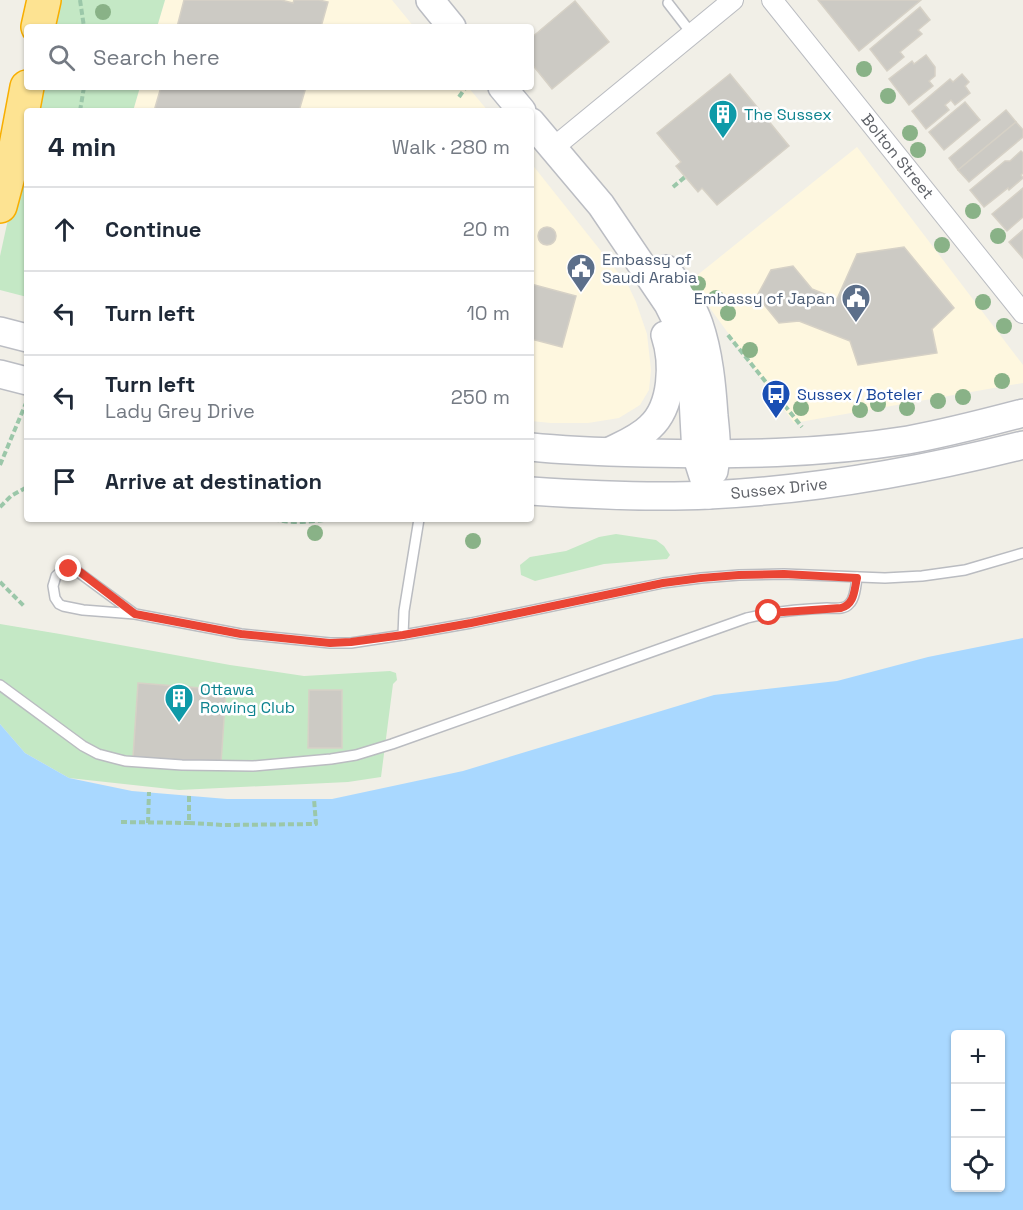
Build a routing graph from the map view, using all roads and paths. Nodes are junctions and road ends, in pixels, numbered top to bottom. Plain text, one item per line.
1 (44, 0) edge
2 (80, 0) edge
3 (430, 0) edge
4 (733, 0) edge
5 (772, 0) edge
6 (668, 3) dead end
7 (39, 24) edge
8 (84, 24) edge
9 (450, 24) edge
10 (692, 34) junction
11 (26, 90) edge
12 (84, 90) edge
13 (463, 90) edge
14 (504, 90) edge
15 (459, 97) dead end
16 (80, 108) edge
17 (519, 108) edge
18 (534, 126) edge
19 (553, 148) junction
20 (686, 177) dead end
21 (673, 187) dead end
22 (601, 205) junction
23 (0, 206) edge
24 (638, 260) junction
25 (1023, 313) edge
26 (0, 331) edge
27 (725, 332) dead end
28 (24, 337) edge
29 (0, 374) edge
30 (24, 380) edge
31 (24, 407) edge
32 (1023, 413) edge
33 (803, 428) dead end
34 (1023, 445) edge
35 (534, 447) edge
36 (609, 452) junction
37 (707, 454) junction
38 (0, 465) edge
39 (24, 489) edge
40 (534, 491) edge
41 (709, 495) junction
42 (0, 507) edge
43 (284, 522) edge
44 (309, 522) edge
45 (419, 522) edge
46 (1023, 553) edge
47 (857, 578) junction
48 (0, 582) edge
49 (25, 606) dead end
50 (135, 614) junction
51 (403, 635) junction
52 (0, 685) edge
53 (149, 792) dead end
54 (189, 796) dead end
55 (314, 799) dead end
56 (121, 822) dead end
57 (148, 823) junction
58 (189, 823) junction

1 - 7 highway
2 - 8 path
3 - 9 main road
4 - 10 street
5 - 25 street, Bolton Street
6 - 10 lane
10 - 19 street
11 - 23 highway
12 - 16 path
13 - 15 path
14 - 17 main road
18 - 19 main road
19 - 22 main road
20 - 21 path
22 - 24 main road
22 - 37 main road
24 - 36 main road
24 - 37 main road
26 - 28 main road
27 - 33 path
29 - 30 main road
31 - 38 path
32 - 37 main road, Sussex Drive
34 - 41 main road, Sussex Drive
35 - 36 main road, Sussex Drive
36 - 37 main road, Sussex Drive
37 - 41 main road
39 - 42 path
40 - 41 main road, Sussex Drive
43 - 44 path
45 - 51 lane
46 - 47 lane
47 - 51 lane
47 - 52 lane
48 - 49 path
50 - 50 lane
50 - 51 lane
53 - 57 path
54 - 58 path
55 - 58 path
56 - 57 path
57 - 58 path

